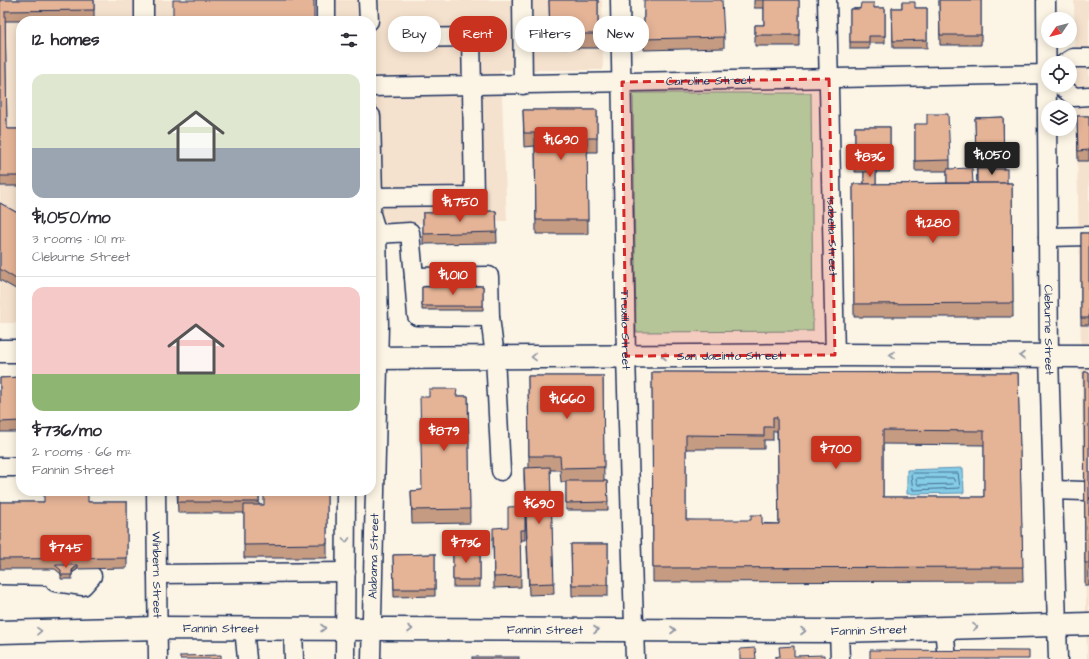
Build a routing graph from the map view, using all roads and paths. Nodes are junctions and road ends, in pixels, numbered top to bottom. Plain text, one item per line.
1 (144, 0) edge
2 (326, 0) edge
3 (368, 0) edge
4 (522, 0) edge
5 (620, 0) edge
6 (827, 0) edge
7 (1046, 0) edge
8 (144, 16) edge
9 (326, 16) edge
10 (369, 16) edge
11 (441, 38) edge
12 (1050, 56) edge
13 (1077, 58) edge
14 (1089, 58) edge
15 (1041, 77) edge
16 (829, 79) junction
17 (622, 82) junction
18 (472, 85) junction
19 (523, 85) junction
20 (376, 87) edge
21 (1051, 92) edge
22 (1069, 92) edge
23 (1089, 96) edge
24 (376, 207) edge
25 (376, 229) edge
26 (377, 234) junction
27 (1089, 236) edge
28 (1048, 237) junction
29 (414, 277) junction
30 (376, 296) edge
31 (490, 317) junction
32 (0, 351) edge
33 (16, 351) edge
34 (835, 355) junction
35 (626, 356) junction
36 (1049, 356) junction
37 (1089, 356) edge
38 (495, 357) junction
39 (376, 358) edge
40 (0, 467) edge
41 (16, 467) edge
42 (501, 471) dead end
43 (1053, 490) junction
44 (1084, 490) edge
45 (156, 496) edge
46 (346, 496) edge
47 (373, 496) edge
48 (346, 572) junction
49 (157, 574) junction
50 (0, 575) edge
51 (62, 576) edge
52 (1089, 624) edge
53 (1057, 625) junction
54 (158, 628) junction
55 (244, 628) junction
56 (292, 628) junction
57 (944, 628) junction
58 (345, 629) junction
59 (371, 629) junction
60 (634, 630) junction
61 (839, 631) junction
62 (0, 632) edge
63 (158, 659) edge
64 (247, 659) edge
65 (294, 659) edge
66 (345, 659) edge
67 (371, 659) edge
68 (635, 659) edge
69 (840, 659) edge
70 (947, 659) edge
71 (1058, 659) edge

1 - 8 street
2 - 9 street
3 - 10 street
4 - 19 street
5 - 17 street, Truxillo Street
6 - 16 street, Isabella Street
7 - 12 street, Cleburne Street
11 - 18 street
13 - 14 street
15 - 16 street, Caroline Street
16 - 17 street, Caroline Street
16 - 34 street, Isabella Street
17 - 19 street, Caroline Street
17 - 35 street, Truxillo Street
18 - 19 street, Caroline Street
18 - 20 street, Caroline Street
18 - 24 street
21 - 28 street, Cleburne Street
22 - 23 street
25 - 26 street, Alabama Street
26 - 29 street
26 - 30 street, Alabama Street
27 - 28 street
28 - 36 street, Cleburne Street
29 - 31 street
29 - 31 street
31 - 38 street
32 - 33 main road
34 -> 35 main road, San Jacinto Street
36 -> 34 main road, San Jacinto Street
35 -> 38 main road, San Jacinto Street
35 - 60 street, Truxillo Street
36 - 37 main road, San Jacinto Street
36 - 43 street, Cleburne Street
38 - 39 main road, San Jacinto Street
38 - 42 street
40 - 41 street
43 - 44 street
43 - 53 street, Cleburne Street
45 - 49 street, Winbern Street
46 -> 48 street
47 - 59 street, Alabama Street
48 - 49 street
48 - 58 street
49 - 54 street, Winbern Street
50 - 51 street
52 - 53 main road, Fannin Street
57 -> 53 main road, Fannin Street
53 - 71 street, Cleburne Street
54 - 55 main road, Fannin Street
62 -> 54 main road, Fannin Street
54 - 63 street, Winbern Street
55 - 56 main road, Fannin Street
55 - 64 street
56 -> 58 main road, Fannin Street
56 - 65 street
57 - 61 main road, Fannin Street
57 - 70 street
58 - 59 main road, Fannin Street
58 - 66 street
59 -> 60 main road, Fannin Street
59 - 67 street, Alabama Street
60 -> 61 main road, Fannin Street
60 - 68 street, Truxillo Street
61 - 69 street

